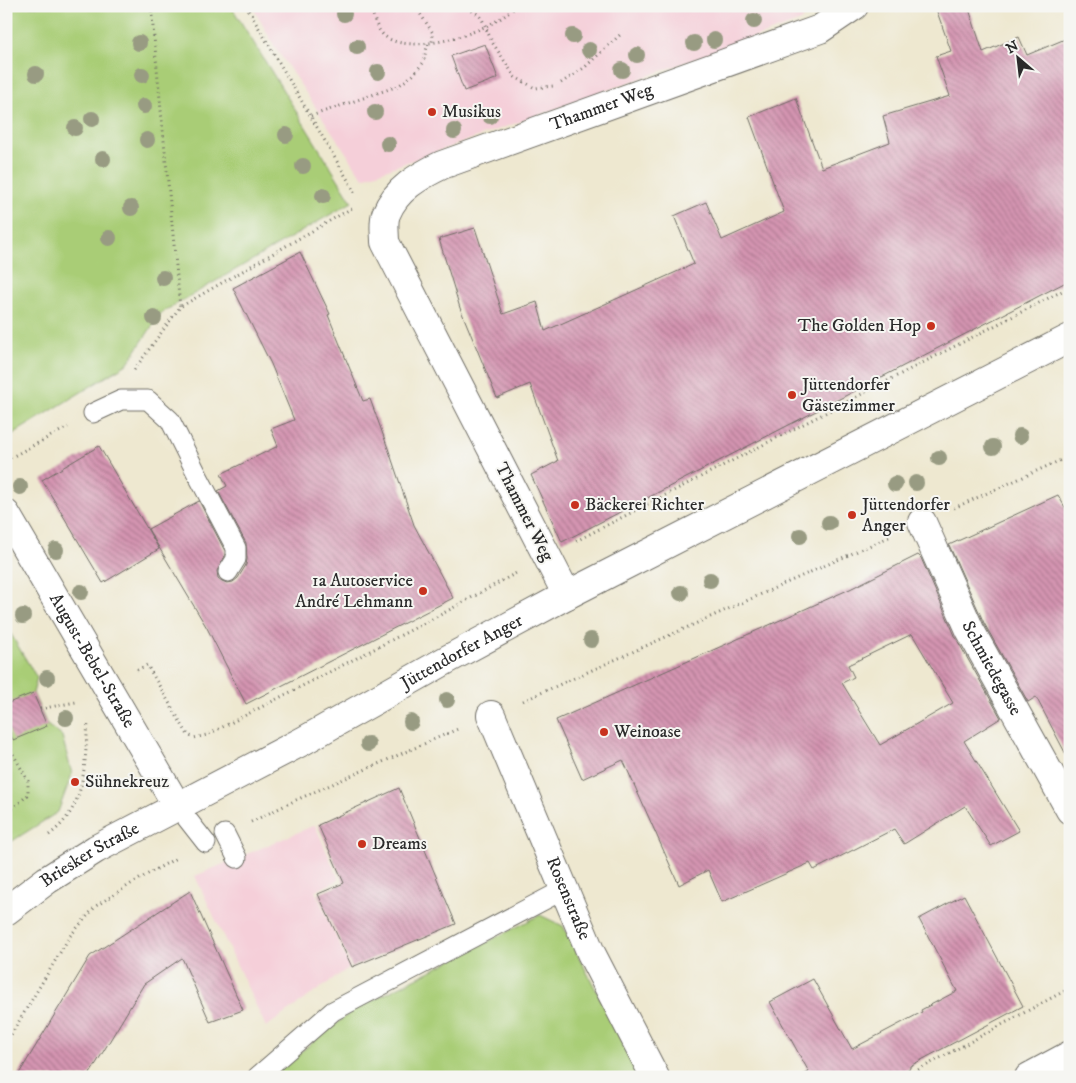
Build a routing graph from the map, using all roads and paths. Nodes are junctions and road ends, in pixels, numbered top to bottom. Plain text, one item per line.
1 (151, 6) edge
2 (246, 6) edge
3 (371, 6) edge
4 (414, 6) edge
5 (463, 6) edge
6 (516, 6) edge
7 (854, 6) edge
8 (486, 27) junction
9 (622, 33) dead end
10 (430, 43) junction
11 (310, 116) junction
12 (357, 195) dead end
13 (353, 208) dead end
14 (1070, 338) edge
15 (93, 413) dead end
16 (1070, 456) edge
17 (6, 514) edge
18 (922, 522) junction
19 (228, 572) dead end
20 (567, 595) junction
21 (491, 715) junction
22 (88, 721) dead end
23 (6, 741) edge
24 (177, 806) junction
25 (1070, 810) edge
26 (6, 814) edge
27 (225, 834) joint
28 (47, 836) dead end
29 (206, 843) joint
30 (237, 858) dead end
31 (563, 890) junction
32 (6, 911) edge
33 (1070, 988) edge
34 (8, 1038) edge
35 (6, 1043) edge
36 (1070, 1055) edge
37 (257, 1077) edge
38 (655, 1077) edge
39 (905, 1077) edge
40 (1029, 1077) edge

1 - 13 path
2 - 11 path
3 - 10 path
4 - 10 path
5 - 8 path
6 - 8 path
7 - 20 street, Thammer Weg
8 - 9 path
8 - 10 path
10 - 11 path
11 - 12 path
14 - 20 street, Jüttendorfer Anger
15 - 19 lane
16 - 18 path
17 - 24 street, August-Bebel-Straße
18 - 21 path
18 - 25 street, Schmiedegasse
20 - 24 street, Jüttendorfer Anger
21 - 27 path
21 - 31 street, Rosenstraße
22 - 28 path
23 - 26 path
24 - 29 lane
24 - 32 street, Briesker Straße
27 - 30 lane
29 - 34 path
31 - 37 lane
31 - 38 street, Rosenstraße
33 - 39 path
34 - 35 path
36 - 40 street

